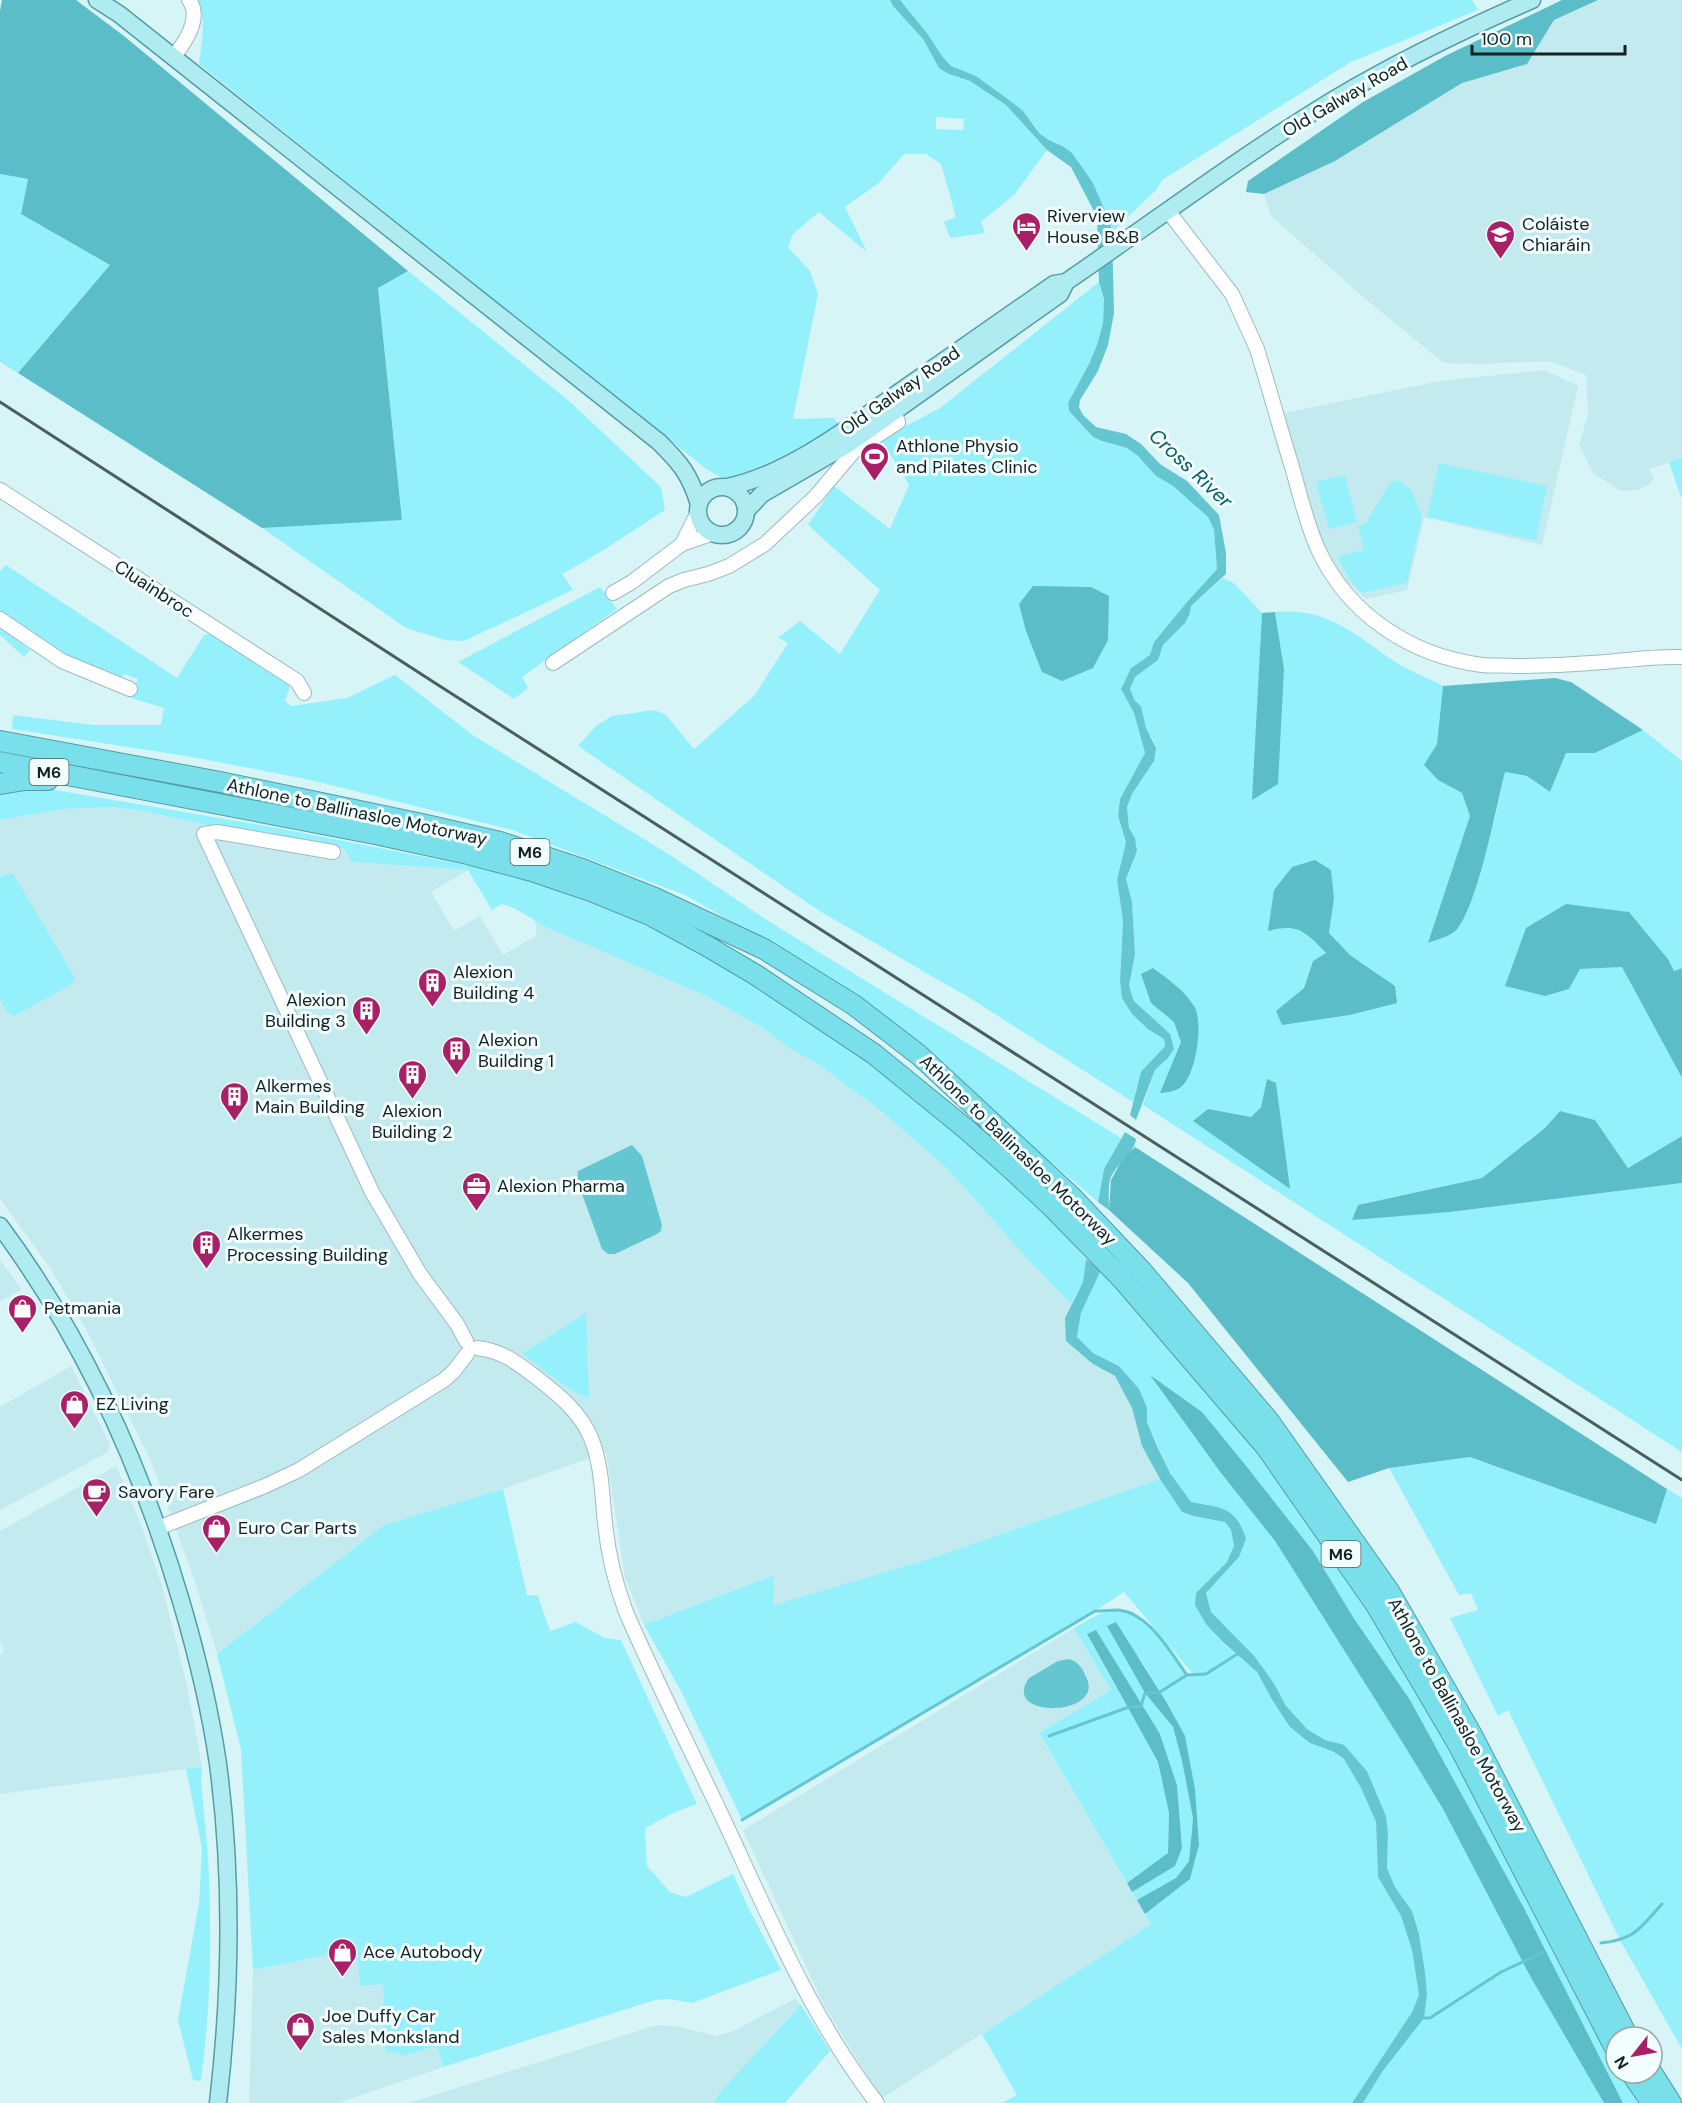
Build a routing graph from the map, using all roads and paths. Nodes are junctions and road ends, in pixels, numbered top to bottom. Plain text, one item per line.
1 (97, 0) edge
2 (189, 0) edge
3 (1532, 0) edge
4 (173, 57) junction
5 (1168, 211) junction
6 (1066, 282) junction
7 (894, 411) junction
8 (681, 464) junction
9 (724, 487) junction
10 (0, 490) edge
11 (699, 508) junction
12 (746, 511) junction
13 (714, 533) junction
14 (682, 544) junction
15 (637, 607) junction
16 (0, 619) edge
17 (1682, 657) edge
18 (553, 663) dead end
19 (130, 689) dead end
20 (304, 693) dead end
21 (0, 741) edge
22 (0, 762) edge
23 (99, 782) junction
24 (0, 784) edge
25 (333, 852) dead end
26 (0, 1226) edge
27 (470, 1347) junction
28 (158, 1528) junction
29 (1622, 2025) edge
30 (1604, 2027) edge
31 (1639, 2085) edge
32 (1660, 2085) edge
33 (218, 2103) edge
34 (877, 2103) edge
35 (1652, 2103) edge
36 (1671, 2103) edge

1 - 4 main road
2 - 4 street
3 - 5 main road, Old Galway Road
4 - 8 main road
5 - 6 main road, Old Galway Road
5 - 17 street
6 - 7 main road, Old Galway Road
6 - 9 main road, Old Galway Road
7 - 12 main road, Old Galway Road
7 - 15 street
8 - 9 main road
8 - 11 main road
9 - 11 main road
9 - 12 main road
10 - 20 street, Cluainbroc
11 - 13 main road
11 - 14 street
12 - 13 main road
13 - 14 street
14 - 15 street
15 - 18 street
16 - 19 street
21 - 29 highway, Athlone to Ballinasloe Motorway / M6
22 - 23 highway, Athlone to Ballinasloe Motorway / M6
23 - 24 highway
23 - 30 highway, Athlone to Ballinasloe Motorway / M6
25 - 27 street
26 - 28 main road
27 - 28 street
27 - 34 street
28 - 33 main road
31 - 35 highway
32 - 36 highway

